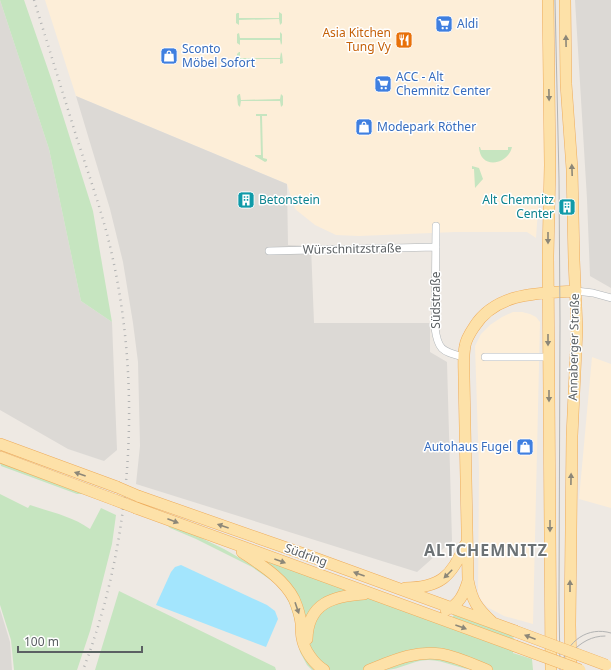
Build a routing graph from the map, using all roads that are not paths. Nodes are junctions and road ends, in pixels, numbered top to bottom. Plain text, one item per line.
1 (548, 0) edge
2 (565, 0) edge
3 (436, 226) dead end
4 (436, 247) junction
5 (269, 251) dead end
6 (576, 291) junction
7 (548, 293) junction
8 (611, 298) edge
9 (463, 357) junction
10 (485, 357) dead end
11 (549, 357) junction
12 (0, 444) edge
13 (0, 457) edge
14 (467, 540) junction
15 (230, 543) junction
16 (468, 580) junction
17 (396, 588) junction
18 (368, 594) junction
19 (451, 608) junction
20 (411, 609) junction
21 (492, 622) junction
22 (307, 650) junction
23 (609, 666) edge
24 (549, 668) edge
25 (324, 670) edge
26 (369, 670) edge
27 (487, 670) edge
28 (571, 670) edge
29 (580, 670) edge

1 -> 7 main road, Annaberger Straße
6 -> 2 main road, Annaberger Straße
3 - 4 street, Südstraße
4 - 5 street, Würschnitzstraße
4 - 9 street, Südstraße
6 - 7 main road
6 - 8 street
28 -> 6 main road, Annaberger Straße
7 - 9 main road
7 -> 11 main road, Annaberger Straße
9 - 14 main road
10 - 11 street
11 -> 24 main road, Annaberger Straße
17 -> 12 main road, Südring, bridge
13 -> 15 main road, Südring, bridge
14 - 16 main road
14 -> 17 main road
15 -> 18 main road, Südring
15 -> 22 main road
16 - 19 main road
16 - 21 main road
17 - 19 main road, Südring
18 - 20 main road, Südring
18 - 22 main road
19 - 20 main road
19 - 21 main road, Südring
20 -> 29 main road, Südring, bridge
23 -> 21 main road, Südring, bridge
22 - 25 main road
26 - 27 main road

